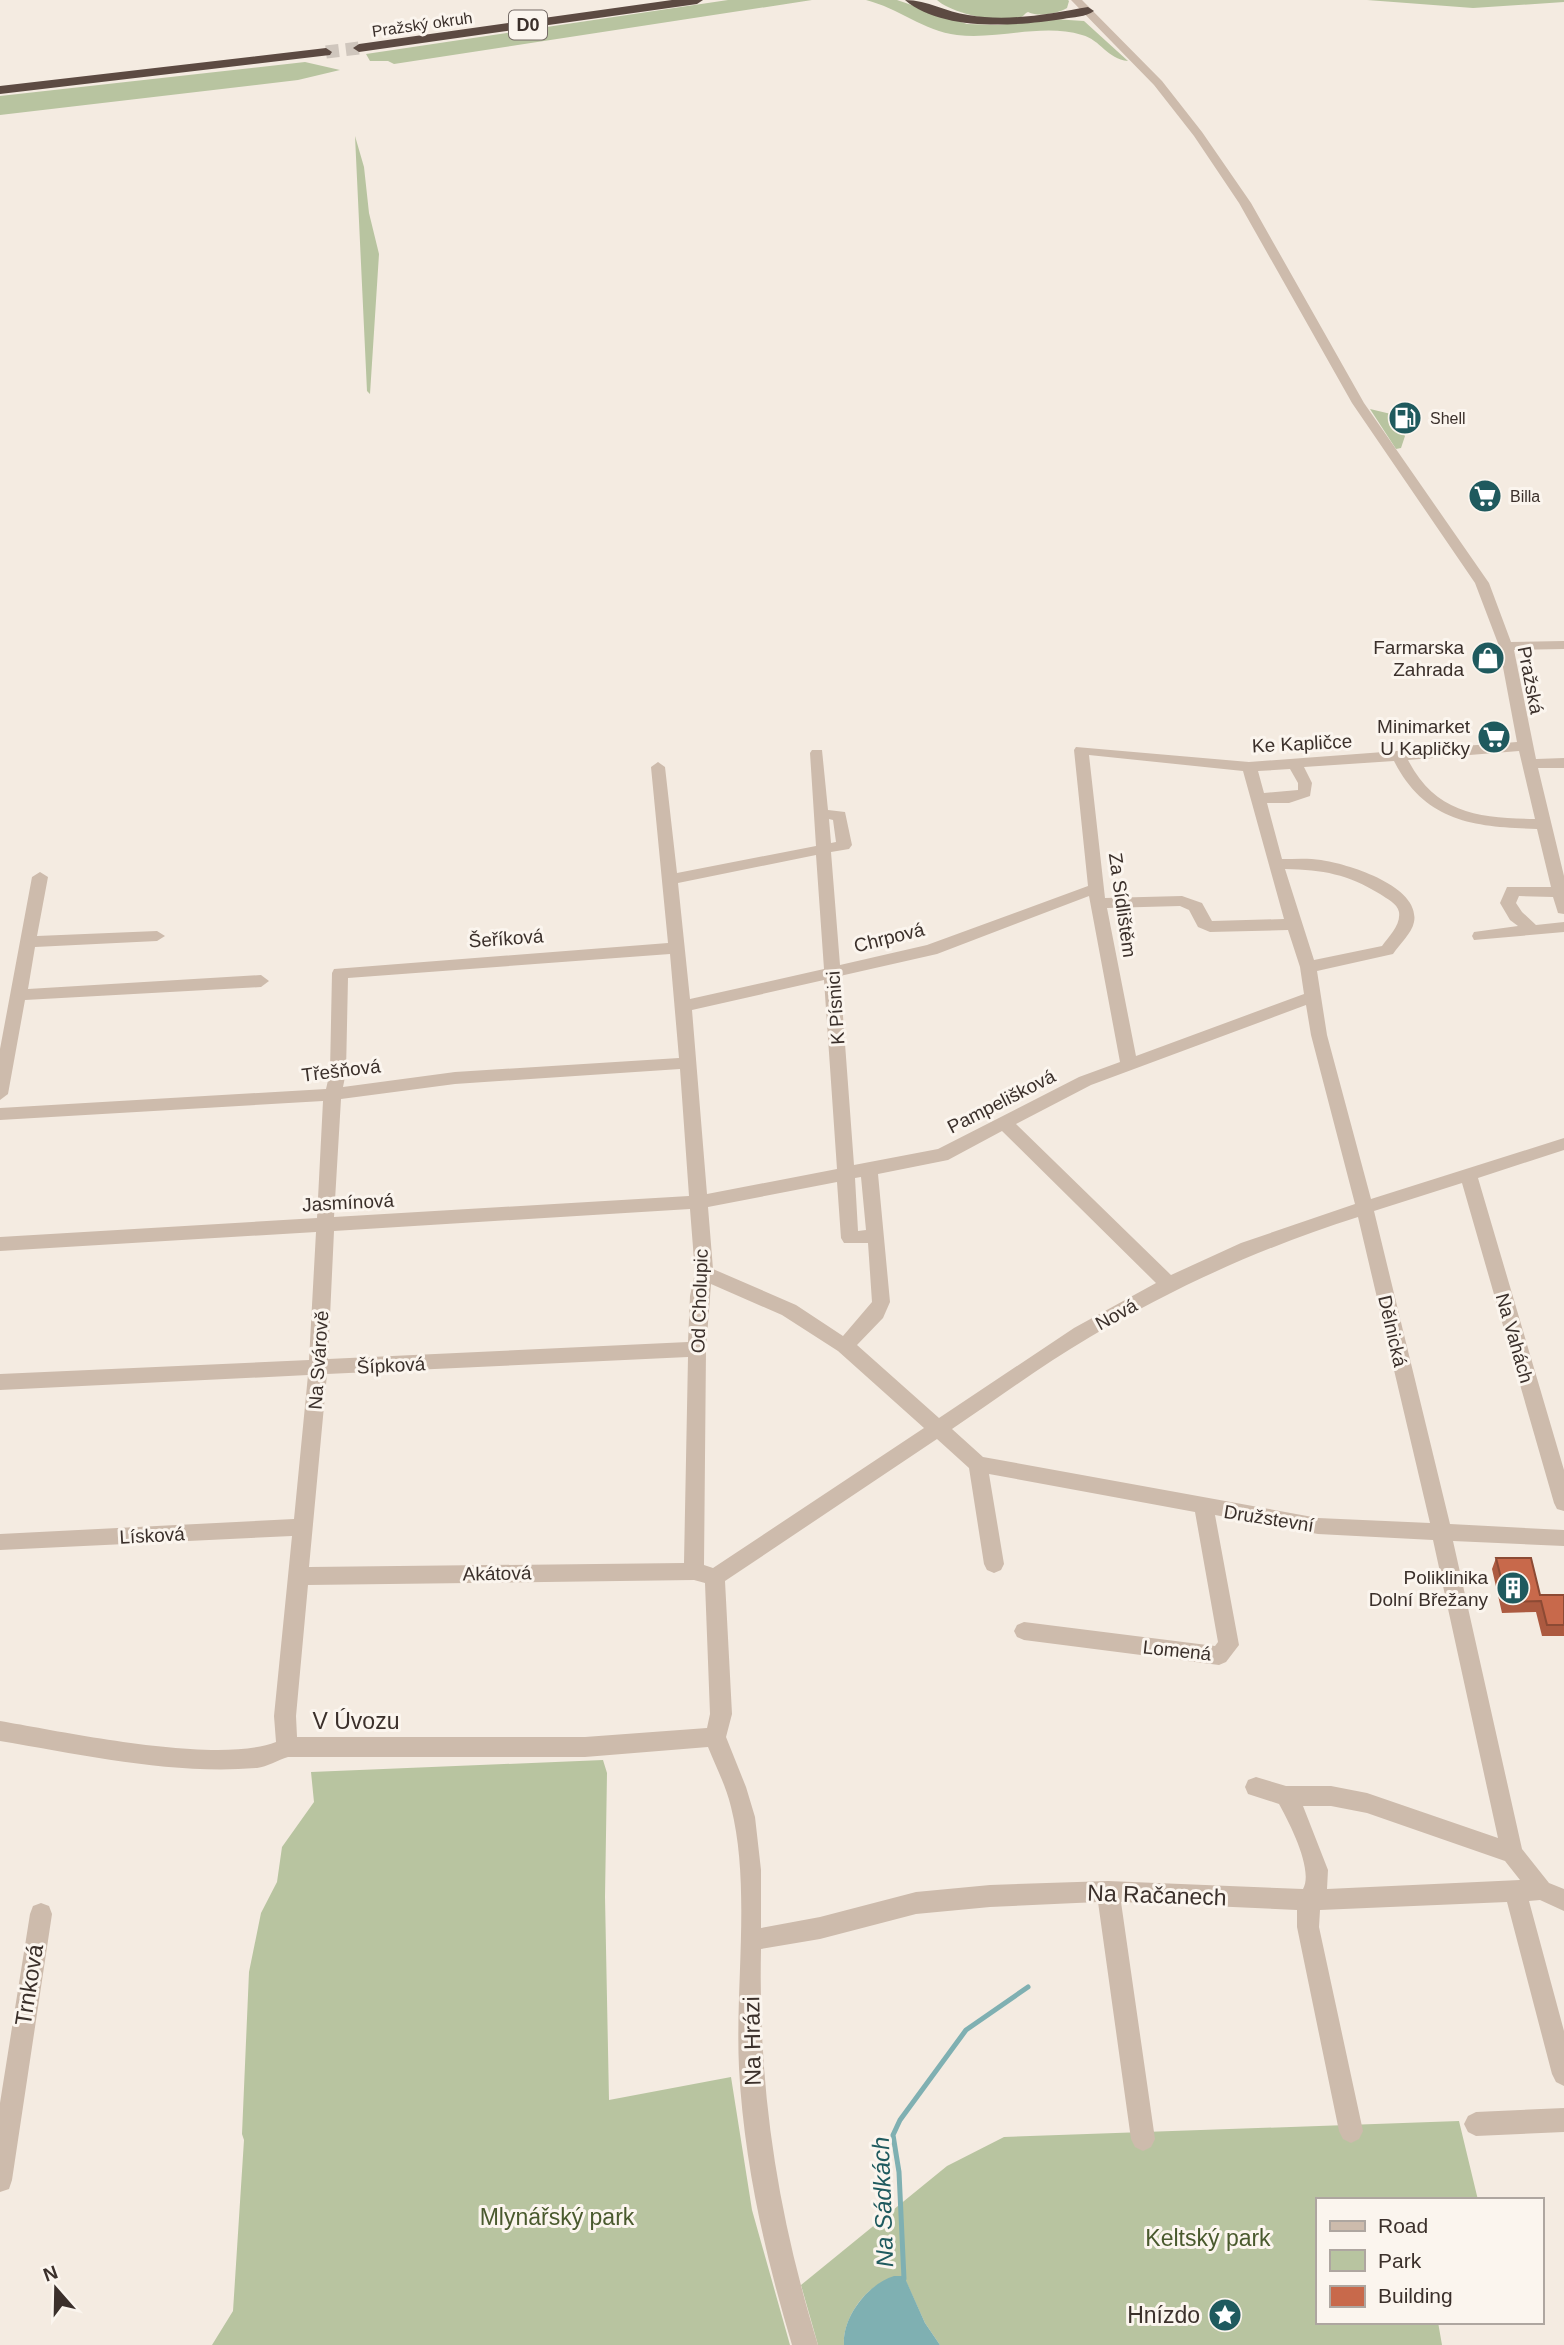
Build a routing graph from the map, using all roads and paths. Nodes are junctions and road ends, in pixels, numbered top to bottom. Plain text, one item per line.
1 (646, 0) edge
2 (697, 0) edge
3 (911, 0) edge
4 (930, 0) edge
5 (1076, 0) edge
6 (1088, 11) junction
7 (945, 13) junction
8 (0, 83) edge
9 (0, 90) edge
10 (1564, 645) edge
11 (1506, 646) junction
12 (1525, 746) junction
13 (1081, 750) joint
14 (817, 753) dead end
15 (1399, 756) junction
16 (1564, 763) edge
17 (1529, 764) junction
18 (1295, 765) junction
19 (1249, 766) junction
20 (658, 767) dead end
21 (1257, 798) junction
22 (1543, 824) junction
23 (825, 849) junction
24 (1275, 864) junction
25 (40, 877) dead end
26 (670, 879) junction
27 (1559, 892) junction
28 (1098, 896) junction
29 (1564, 909) edge
30 (1293, 924) junction
31 (1564, 927) edge
32 (1534, 931) junction
33 (157, 936) dead end
34 (1479, 936) dead end
35 (28, 942) junction
36 (676, 948) junction
37 (1308, 967) junction
38 (340, 972) joint
39 (833, 972) junction
40 (261, 981) dead end
41 (18, 995) junction
42 (1312, 997) junction
43 (683, 1006) junction
44 (687, 1063) junction
45 (1129, 1065) junction
46 (334, 1092) junction
47 (0, 1094) edge
48 (0, 1114) edge
49 (1003, 1122) junction
50 (1564, 1144) edge
51 (869, 1169) junction
52 (1468, 1173) junction
53 (846, 1174) junction
54 (698, 1202) junction
55 (1364, 1206) junction
56 (327, 1224) junction
57 (876, 1236) junction
58 (0, 1244) edge
59 (704, 1273) junction
60 (1170, 1284) junction
61 (845, 1346) junction
62 (697, 1349) junction
63 (318, 1369) junction
64 (0, 1382) edge
65 (938, 1428) junction
66 (978, 1464) junction
67 (1564, 1503) edge
68 (1204, 1508) junction
69 (304, 1527) junction
70 (1442, 1534) junction
71 (1564, 1538) edge
72 (0, 1542) edge
73 (994, 1564) dead end
74 (694, 1571) junction
75 (301, 1576) junction
76 (715, 1577) junction
77 (1024, 1631) dead end
78 (0, 1731) edge
79 (715, 1737) junction
80 (287, 1747) junction
81 (1256, 1787) dead end
82 (1286, 1796) junction
83 (1512, 1853) junction
84 (1541, 1890) junction
85 (1108, 1891) junction
86 (1515, 1892) junction
87 (1309, 1900) junction
88 (1564, 1900) edge
89 (41, 1914) dead end
90 (752, 1940) junction
91 (1564, 2074) edge
92 (1564, 2120) edge
93 (1476, 2124) dead end
94 (1351, 2131) dead end
95 (1143, 2139) dead end
96 (0, 2180) edge
97 (805, 2345) edge

1 - 2 highway, Pražský okruh / D0
3 - 7 highway
4 - 7 highway
5 - 6 street, Pražská
6 - 7 highway
6 - 11 street, Pražská
8 - 9 highway
10 - 11 street
11 - 12 street, Pražská
12 - 15 street, Ke Kapličce
12 - 17 street, Pražská
13 - 19 street, Ke Kapličce
13 - 28 street, Za Sídlištěm
14 - 23 street, K Písnici
15 - 18 street, Ke Kapličce
15 - 22 street
16 - 17 street
17 - 22 street, Pražská
18 - 19 street, Ke Kapličce
18 - 21 street
19 - 21 street, Dělnická
20 - 26 street, Od Cholupic
21 - 24 street, Dělnická
22 - 27 street, Pražská
23 - 26 street
23 - 39 street, K Písnici
24 - 30 street, Dělnická
24 - 37 street
25 - 35 street
26 - 36 street, Od Cholupic
27 - 29 street, Pražská
27 - 32 street
28 - 30 street, Chrpová
28 - 39 street, Chrpová
28 - 45 street, Za Sídlištěm
30 - 37 street, Dělnická
31 - 32 street
32 - 34 street
33 - 35 street
35 - 41 street
36 - 38 street, Šeříková
36 - 43 street, Od Cholupic
37 - 42 street, Dělnická
38 - 46 street, Na Svárově
39 - 43 street, Chrpová
39 - 53 street, K Písnici
40 - 41 street
41 - 47 street
42 - 45 street, Pampelišková
42 - 55 street, Dělnická
43 - 44 street, Od Cholupic
44 - 46 street, Třešňová
44 - 54 street, Od Cholupic
45 - 49 street, Pampelišková
46 - 48 street, Třešňová
46 - 56 street, Na Svárově
49 - 51 street, Pampelišková
49 - 60 street
50 - 52 street, Nová
51 - 53 street, Pampelišková
51 - 57 street
52 - 55 street, Nová
52 - 67 street, Na Vahách
53 - 54 street, Pampelišková
53 - 57 street, K Písnici
54 - 56 street, Jasmínová
54 - 59 street, Od Cholupic
55 - 60 street, Nová
55 - 70 street, Dělnická
56 - 58 street, Jasmínová
56 - 63 street, Na Svárově
57 - 61 street
59 - 61 street
59 - 62 street, Od Cholupic
60 - 65 street, Nová
61 - 65 street
62 - 63 street, Šípková
62 - 74 street, Od Cholupic
63 - 64 street, Šípková
63 - 69 street, Na Svárově
65 - 66 street
65 - 76 street, Nová
66 - 68 street, Družstevní
66 - 73 street
68 - 70 street, Družstevní
68 - 77 street, Lomená
69 - 72 street, Lísková
69 - 75 street, Na Svárově
70 - 71 street, Družstevní
70 - 83 street, Dělnická
74 - 75 street, Akátová
74 - 76 street
75 - 80 street, Na Svárově
76 - 79 street
78 - 80 street, V Úvozu
79 - 80 street, V Úvozu
79 - 90 street, Na Hrázi
81 - 82 street
82 - 83 street
82 - 87 street
83 - 84 street, Dělnická
84 - 86 street, Na Račanech
84 - 88 street, Na Račanech
85 - 87 street, Na Račanech
85 - 90 street, Na Račanech
85 - 95 street
86 - 87 street, Na Račanech
86 - 91 street
87 - 94 street
89 - 96 street, Trnková
90 - 97 street, Na Hrázi
92 - 93 street

